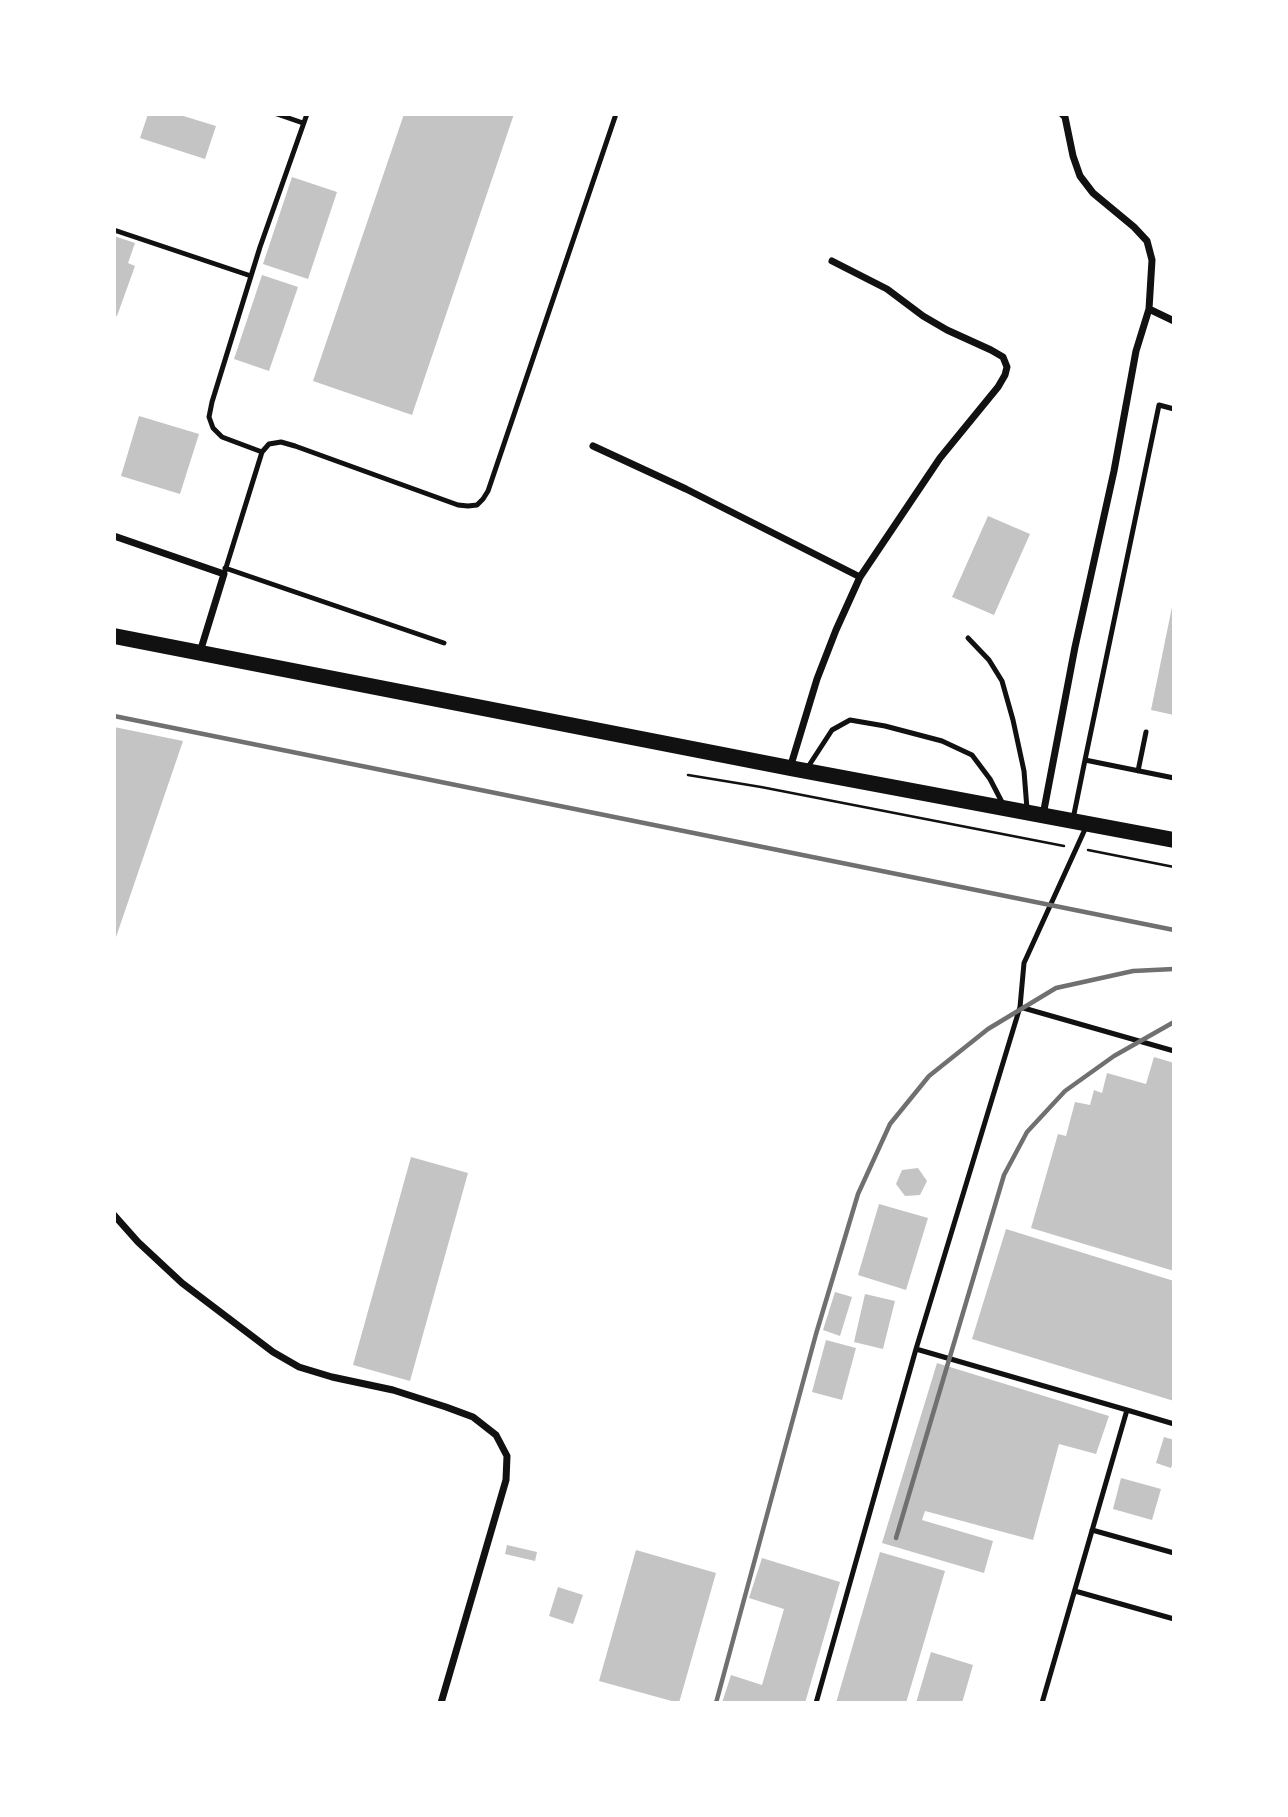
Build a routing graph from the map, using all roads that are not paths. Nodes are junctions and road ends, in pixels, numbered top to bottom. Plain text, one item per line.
1 (277, 114) edge
2 (307, 114) edge
3 (616, 114) edge
4 (1062, 114) edge
5 (303, 123) junction
6 (114, 230) edge
7 (832, 261) dead end
8 (251, 276) junction
9 (1149, 309) junction
10 (1174, 321) edge
11 (1174, 408) edge
12 (593, 446) dead end
13 (262, 452) junction
14 (114, 536) edge
15 (224, 571) junction
16 (860, 577) junction
17 (114, 636) edge
18 (968, 638) dead end
19 (444, 643) dead end
20 (199, 653) junction
21 (1146, 732) dead end
22 (1085, 760) junction
23 (798, 770) junction
24 (1138, 771) junction
25 (1174, 778) edge
26 (1006, 808) junction
27 (1035, 814) junction
28 (1080, 823) junction
29 (1174, 841) edge
30 (1020, 1007) junction
31 (1174, 1051) edge
32 (114, 1215) edge
33 (916, 1349) junction
34 (1126, 1410) junction
35 (1174, 1424) edge
36 (1092, 1530) junction
37 (1174, 1553) edge
38 (1074, 1591) junction
39 (1174, 1619) edge
40 (442, 1703) edge
41 (816, 1703) edge
42 (1042, 1703) edge

1 - 5 lane
2 - 5 lane
3 - 13 lane
4 - 9 street
5 - 8 lane
6 - 8 lane
7 - 16 street
8 - 13 lane
9 - 10 street
9 - 27 street
11 - 22 lane
12 - 16 street
13 - 15 lane
14 - 15 street
15 - 19 lane
15 - 20 street
16 - 23 street
17 - 20 main road
18 - 27 lane
20 - 23 main road
21 - 24 lane
22 - 24 lane
22 - 28 lane
23 - 26 main road
23 - 26 lane
24 - 25 lane
26 - 27 main road
27 - 28 main road
28 - 29 main road
28 - 30 lane
30 - 31 lane
30 - 33 lane
32 - 40 street
33 - 34 lane
33 - 41 lane
34 - 35 lane
34 - 36 lane
36 - 37 lane
36 - 38 lane
38 - 39 lane
38 - 42 lane

